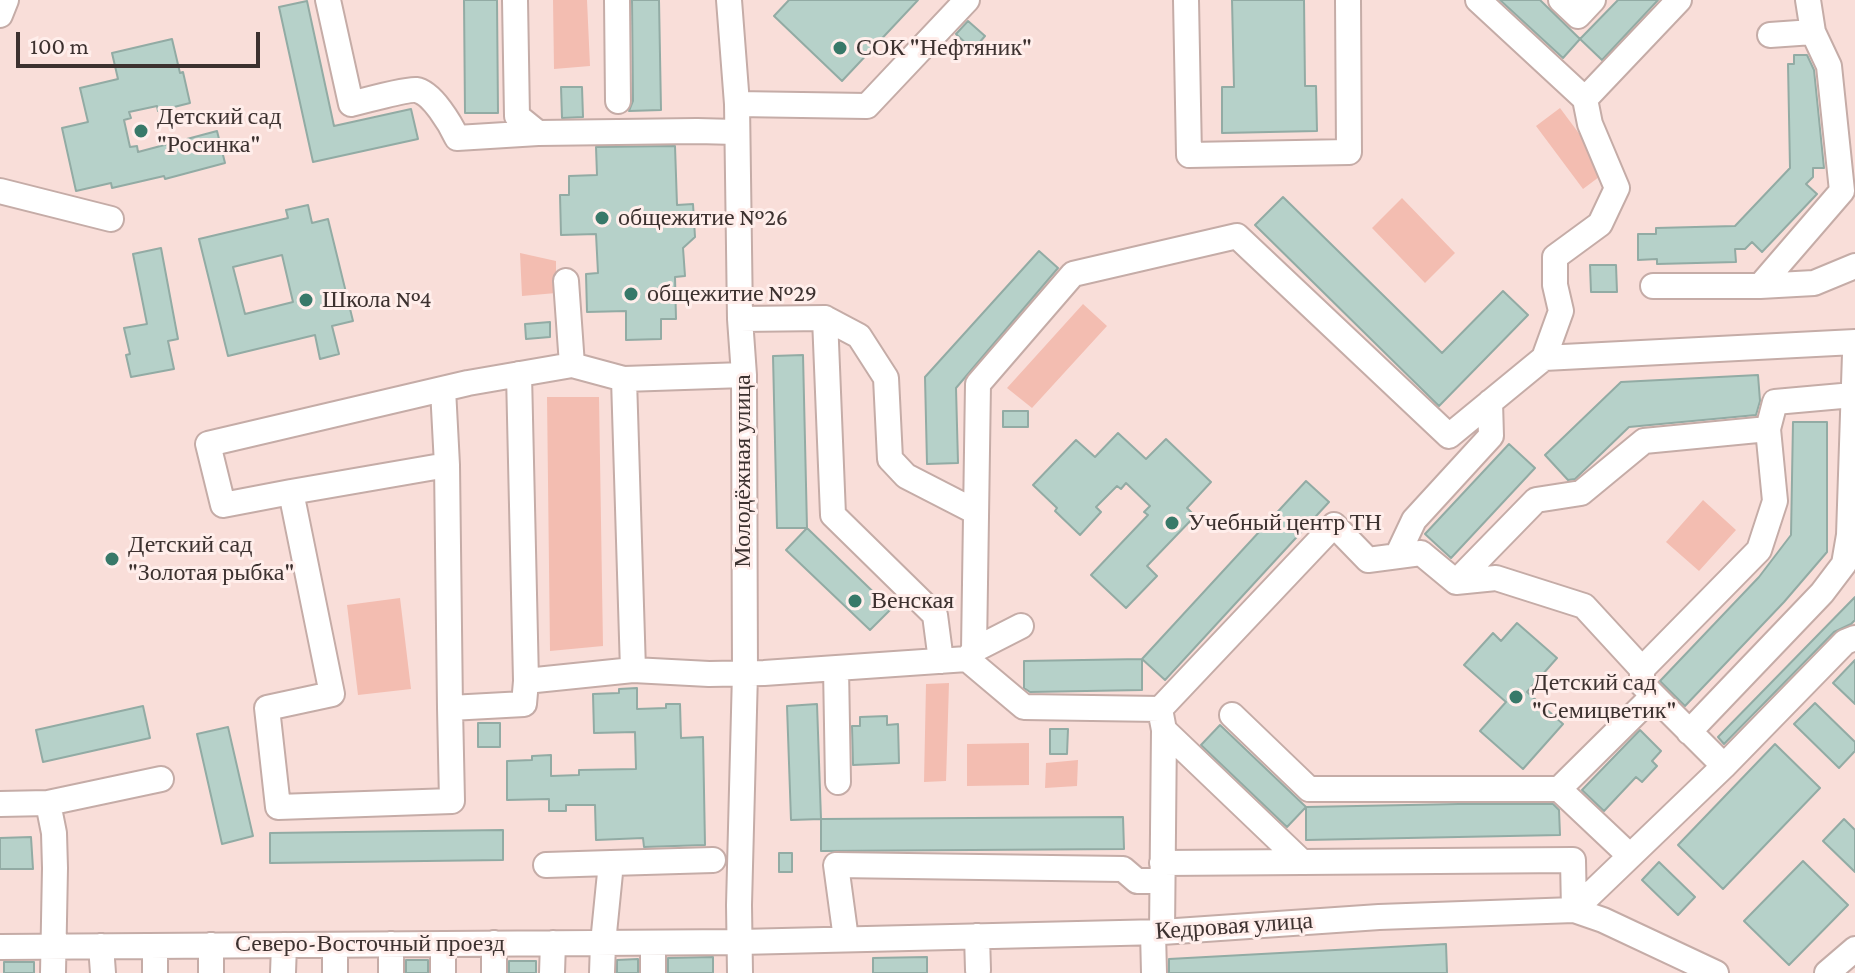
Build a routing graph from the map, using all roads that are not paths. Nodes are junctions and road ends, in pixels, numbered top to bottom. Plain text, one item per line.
1 (6, 0) edge
2 (328, 0) edge
3 (515, 0) edge
4 (617, 0) edge
5 (729, 0) edge
6 (967, 0) edge
7 (1186, 0) edge
8 (1348, 0) edge
9 (1478, 0) edge
10 (1561, 0) edge
11 (1593, 0) edge
12 (1679, 0) edge
13 (1808, 0) edge
14 (0, 15) edge
15 (1813, 32) junction
16 (1770, 35) dead end
17 (1585, 99) junction
18 (618, 101) dead end
19 (737, 104) junction
20 (736, 132) junction
21 (538, 133) junction
22 (0, 191) edge
23 (111, 219) dead end
24 (1855, 266) edge
25 (566, 281) dead end
26 (1653, 286) dead end
27 (1760, 286) junction
28 (825, 318) junction
29 (740, 319) junction
30 (1855, 342) edge
31 (1855, 354) edge
32 (1544, 358) junction
33 (572, 365) junction
34 (519, 374) junction
35 (744, 375) junction
36 (624, 379) junction
37 (443, 389) junction
38 (1853, 395) junction
39 (1490, 402) junction
40 (1768, 429) junction
41 (447, 465) junction
42 (291, 492) junction
43 (976, 512) junction
44 (1397, 556) junction
45 (1456, 582) junction
46 (1021, 626) dead end
47 (1855, 638) edge
48 (970, 655) junction
49 (941, 661) junction
50 (836, 668) junction
51 (1642, 669) junction
52 (633, 670) junction
53 (745, 673) junction
54 (526, 681) junction
55 (1653, 696) junction
56 (450, 708) junction
57 (1232, 715) dead end
58 (1162, 719) junction
59 (1689, 732) junction
60 (1724, 766) junction
61 (161, 779) dead end
62 (838, 782) dead end
63 (1559, 789) junction
64 (48, 803) junction
65 (0, 804) edge
66 (1630, 856) junction
67 (713, 860) dead end
68 (1302, 862) junction
69 (611, 863) junction
70 (546, 865) dead end
71 (1162, 872) junction
72 (1574, 910) junction
73 (1157, 932) junction
74 (977, 936) junction
75 (846, 939) junction
76 (740, 942) junction
77 (494, 943) junction
78 (553, 943) junction
79 (603, 943) junction
80 (391, 944) junction
81 (443, 944) junction
82 (211, 945) junction
83 (284, 945) junction
84 (335, 945) junction
85 (53, 946) junction
86 (101, 946) junction
87 (155, 946) junction
88 (0, 947) edge
89 (1855, 949) edge
90 (978, 970) dead end
91 (53, 973) edge
92 (103, 973) edge
93 (155, 973) edge
94 (211, 973) edge
95 (283, 973) edge
96 (335, 973) edge
97 (391, 973) edge
98 (443, 973) edge
99 (494, 973) edge
100 (552, 973) edge
101 (602, 973) edge
102 (740, 973) edge
103 (1154, 973) edge
104 (1716, 973) edge
105 (1827, 973) edge

1 - 14 street
2 - 21 street
3 - 21 street
4 - 18 street
5 - 19 street, Молодёжная улица
6 - 19 street
7 - 8 street
9 - 17 street
10 - 11 street
12 - 17 street
13 - 15 street
15 - 16 street
15 - 27 street
17 - 32 street
19 - 20 street, Молодёжная улица
20 - 21 street
20 - 29 street, Молодёжная улица
22 - 23 street
24 - 27 street
25 - 33 street
26 - 27 street
28 - 29 street
28 - 43 street
28 - 49 street
29 - 35 street, Молодёжная улица
30 - 32 street
31 - 38 street
32 - 39 street
33 - 34 street
33 - 36 street
34 - 37 street
34 - 54 street
35 - 36 street
35 - 53 street, Молодёжная улица
36 - 52 street
37 - 41 street
37 - 42 street
38 - 40 street
38 - 59 street
39 - 43 street
39 - 44 street
40 - 45 street
40 - 51 street
41 - 42 street
41 - 56 street
42 - 56 street
43 - 48 street
44 - 45 street
44 - 58 street
45 - 51 street
46 - 48 street
47 - 60 street
48 - 49 street
48 - 58 street
49 - 50 street
50 - 53 street
50 - 62 street
51 - 55 street
52 - 53 street
52 - 54 street
53 - 76 street, Молодёжная улица
54 - 56 street
55 - 59 street
55 - 63 street
57 - 63 street
58 - 68 street
58 - 71 street
59 - 60 street
60 - 66 street
61 - 64 street
63 - 66 street
64 - 65 street
64 - 85 street
66 - 72 street
67 - 69 street
68 - 71 street
68 - 72 street
69 - 70 street
69 - 79 street
71 - 73 street
71 - 75 street
72 - 73 street, Кедровая улица
72 - 104 street, Кедровая улица
73 - 74 street, Кедровая улица
73 - 103 street
74 - 75 street, Кедровая улица
74 - 90 street
75 - 76 street, Кедровая улица
76 - 79 street, Северо-Восточный проезд
76 - 102 street, Молодёжная улица
77 - 78 street, Северо-Восточный проезд
77 - 81 street, Северо-Восточный проезд
77 - 99 street
78 - 79 street, Северо-Восточный проезд
78 - 100 street
79 - 101 street
80 - 81 street, Северо-Восточный проезд
80 - 84 street, Северо-Восточный проезд
80 - 97 street
81 - 98 street
82 - 83 street, Северо-Восточный проезд
82 - 87 street, Северо-Восточный проезд
82 - 94 street
83 - 84 street, Северо-Восточный проезд
83 - 95 street
84 - 96 street
85 - 86 street, Северо-Восточный проезд
85 - 88 street, Северо-Восточный проезд
85 - 91 street
86 - 87 street, Северо-Восточный проезд
86 - 92 street
87 - 93 street
89 - 105 street

